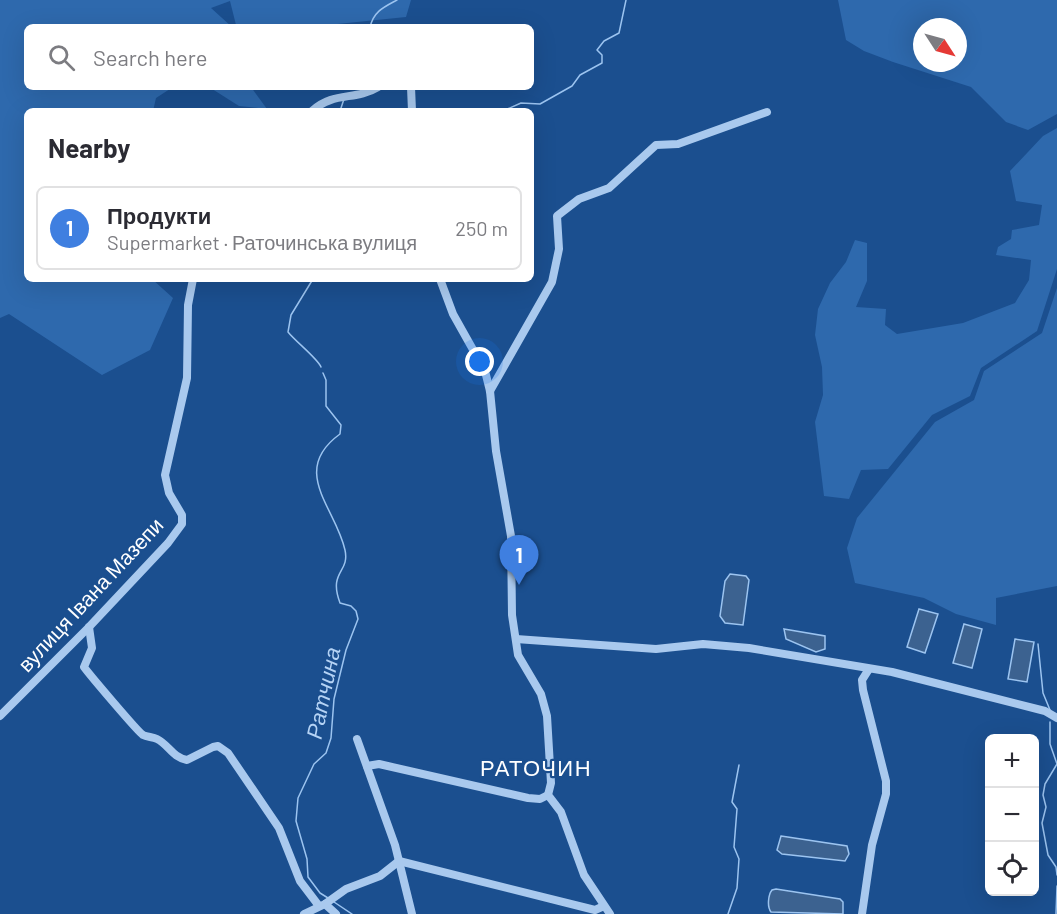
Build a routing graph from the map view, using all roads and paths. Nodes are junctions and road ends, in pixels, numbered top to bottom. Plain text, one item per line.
1 (372, 90) edge
2 (411, 90) edge
3 (315, 108) edge
4 (412, 108) edge
5 (767, 112) dead end
6 (192, 282) edge
7 (441, 282) edge
8 (490, 391) junction
9 (89, 627) junction
10 (516, 639) junction
11 (869, 669) junction
12 (0, 716) edge
13 (1057, 718) edge
14 (357, 739) dead end
15 (367, 766) junction
16 (548, 795) junction
17 (399, 861) junction
18 (327, 901) junction
19 (610, 911) edge
20 (304, 914) edge
21 (336, 914) edge
22 (412, 914) edge
23 (862, 914) edge

1 - 3 street
2 - 4 street
5 - 8 street
6 - 9 street, вулиця Івана Мазепи
7 - 8 street
8 - 10 street
9 - 12 street, вулиця Івана Мазепи
9 - 18 street
10 - 11 street
10 - 16 street
11 - 13 street
11 - 23 street
14 - 15 street
15 - 16 street
15 - 17 street
16 - 19 street
17 - 18 street
17 - 19 street
17 - 22 street
18 - 20 street
18 - 21 street

